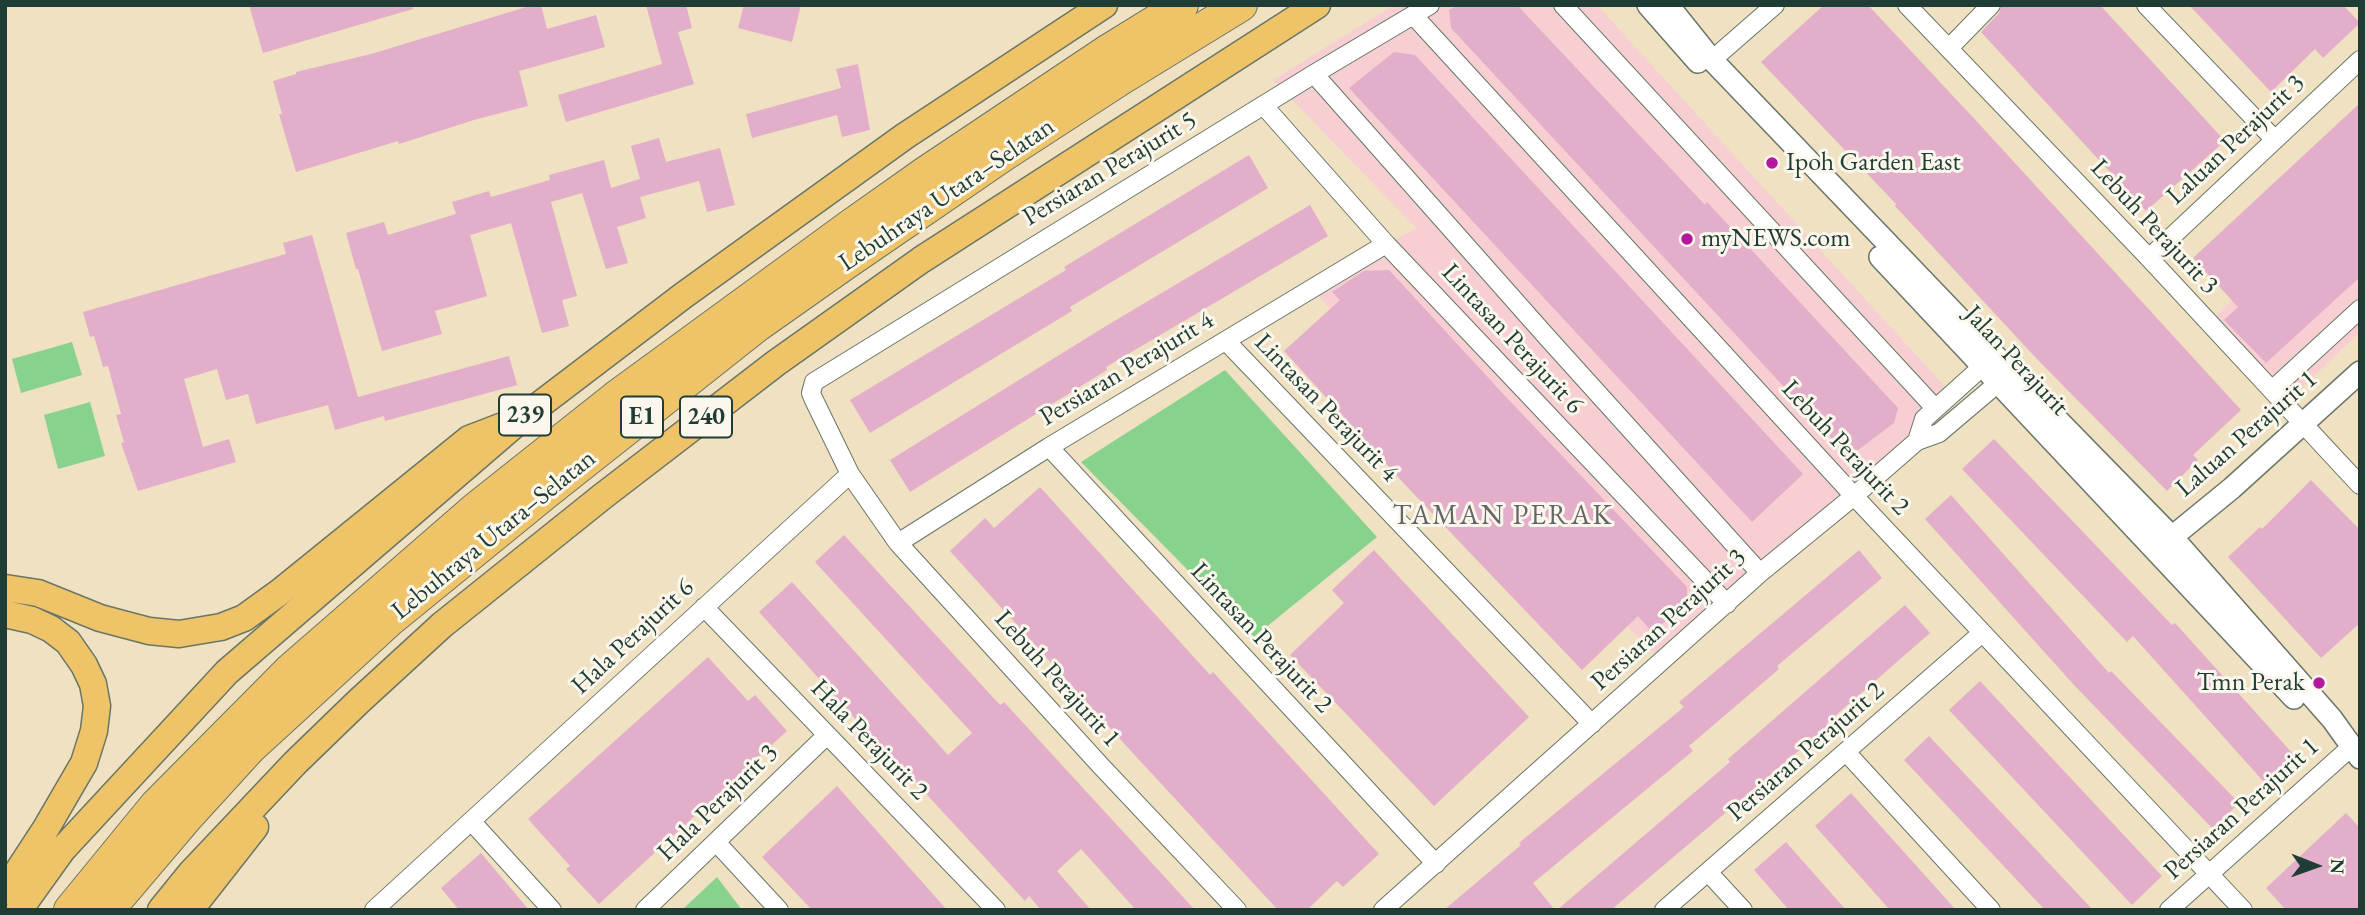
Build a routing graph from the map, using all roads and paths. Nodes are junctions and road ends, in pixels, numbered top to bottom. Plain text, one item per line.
1 (1104, 5) edge
2 (1182, 5) edge
3 (1241, 5) edge
4 (1317, 5) edge
5 (1430, 5) edge
6 (1563, 5) edge
7 (1648, 5) edge
8 (1668, 5) edge
9 (1775, 5) edge
10 (1907, 5) edge
11 (1991, 5) edge
12 (2146, 5) edge
13 (1414, 16) junction
14 (1949, 48) junction
15 (1712, 60) junction
16 (2360, 60) edge
17 (1314, 74) junction
18 (1264, 106) junction
19 (2275, 140) junction
20 (1386, 244) junction
21 (2149, 258) junction
22 (2360, 309) edge
23 (1226, 341) junction
24 (1994, 371) junction
25 (2360, 372) edge
26 (2272, 390) junction
27 (1935, 408) junction
28 (521, 419) junction
29 (2301, 423) junction
30 (1917, 441) junction
31 (1049, 447) junction
32 (849, 474) junction
33 (2360, 485) edge
34 (1854, 496) junction
35 (898, 543) junction
36 (2164, 544) junction
37 (1760, 573) junction
38 (5, 588) edge
39 (1727, 604) junction
40 (704, 607) junction
41 (5, 614) edge
42 (1982, 633) junction
43 (1591, 724) junction
44 (827, 735) junction
45 (1846, 752) junction
46 (2355, 753) edge
47 (295, 763) junction
48 (472, 822) junction
49 (716, 842) junction
50 (1436, 864) junction
51 (1708, 872) junction
52 (2209, 873) junction
53 (5, 891) edge
54 (19, 910) edge
55 (70, 910) edge
56 (108, 910) edge
57 (161, 910) edge
58 (190, 910) edge
59 (374, 910) edge
60 (552, 910) edge
61 (645, 910) edge
62 (779, 910) edge
63 (996, 910) edge
64 (1237, 910) edge
65 (1383, 910) edge
66 (1664, 910) edge
67 (1743, 910) edge
68 (1990, 910) edge
69 (2169, 910) edge
70 (2243, 910) edge

1 - 28 main road, 239
2 - 55 highway, Lebuhraya Utara–Selatan / E1
3 - 56 highway, Lebuhraya Utara–Selatan / E1
4 - 47 main road, 240
5 - 13 street, Persiaran Perajurit 5
6 - 27 street
7 - 24 street, Jalan Perajurit
8 - 15 street, Jalan Perajurit
9 - 15 street
10 - 14 street, Lebuh Perajurit 3
11 - 14 street
12 - 19 street
13 - 17 street, Persiaran Perajurit 5
13 - 34 street, Lebuh Perajurit 2
14 - 21 street, Lebuh Perajurit 3
15 - 24 street, Jalan Perajurit
16 - 19 street, Laluan Perajurit 3
17 - 18 street, Persiaran Perajurit 5
17 - 37 street, Lintasan Perajurit 6
18 - 20 street, Lintasan Perajurit 6
18 - 32 street, Persiaran Perajurit 5
19 - 21 street, Laluan Perajurit 3
20 - 23 street, Persiaran Perajurit 4
20 - 39 street, Lintasan Perajurit 6
21 - 26 street, Lebuh Perajurit 3
22 - 26 street
23 - 31 street, Persiaran Perajurit 4
23 - 43 street, Lintasan Perajurit 4
24 - 27 street, Persiaran Perajurit 3
24 - 30 street
24 - 36 street, Jalan Perajurit
25 - 29 street, Laluan Perajurit 1
26 - 29 street, Lebuh Perajurit 3
27 - 30 street, Persiaran Perajurit 3
28 - 38 main road
28 - 54 main road, 239
29 - 33 street, Lebuh Perajurit 3
29 - 36 street, Laluan Perajurit 1
30 - 34 street, Persiaran Perajurit 3
31 - 35 street, Persiaran Perajurit 4
31 - 50 street, Lintasan Perajurit 2
32 - 35 street, Lebuh Perajurit 1
32 - 40 street, Hala Perajurit 6
34 - 37 street, Persiaran Perajurit 3
34 - 42 street, Lebuh Perajurit 2
35 - 64 street, Lebuh Perajurit 1
36 - 46 street, Jalan Perajurit
37 - 39 street, Persiaran Perajurit 3
39 - 43 street, Persiaran Perajurit 3
40 - 44 street, Hala Perajurit 2
40 - 48 street, Hala Perajurit 6
41 - 53 main road
42 - 45 street, Persiaran Perajurit 2
42 - 52 street, Lebuh Perajurit 2
43 - 50 street, Persiaran Perajurit 3
44 - 49 street, Hala Perajurit 3
44 - 63 street, Hala Perajurit 2
45 - 51 street, Persiaran Perajurit 2
45 - 68 street
46 - 52 street, Persiaran Perajurit 1
47 - 57 main road, 240
47 - 58 main road
48 - 59 street, Hala Perajurit 6
48 - 60 street
49 - 61 street, Hala Perajurit 3
49 - 62 street
50 - 65 street, Persiaran Perajurit 3
51 - 66 street, Persiaran Perajurit 2
51 - 67 street
52 - 69 street, Persiaran Perajurit 1
52 - 70 street, Lebuh Perajurit 2

